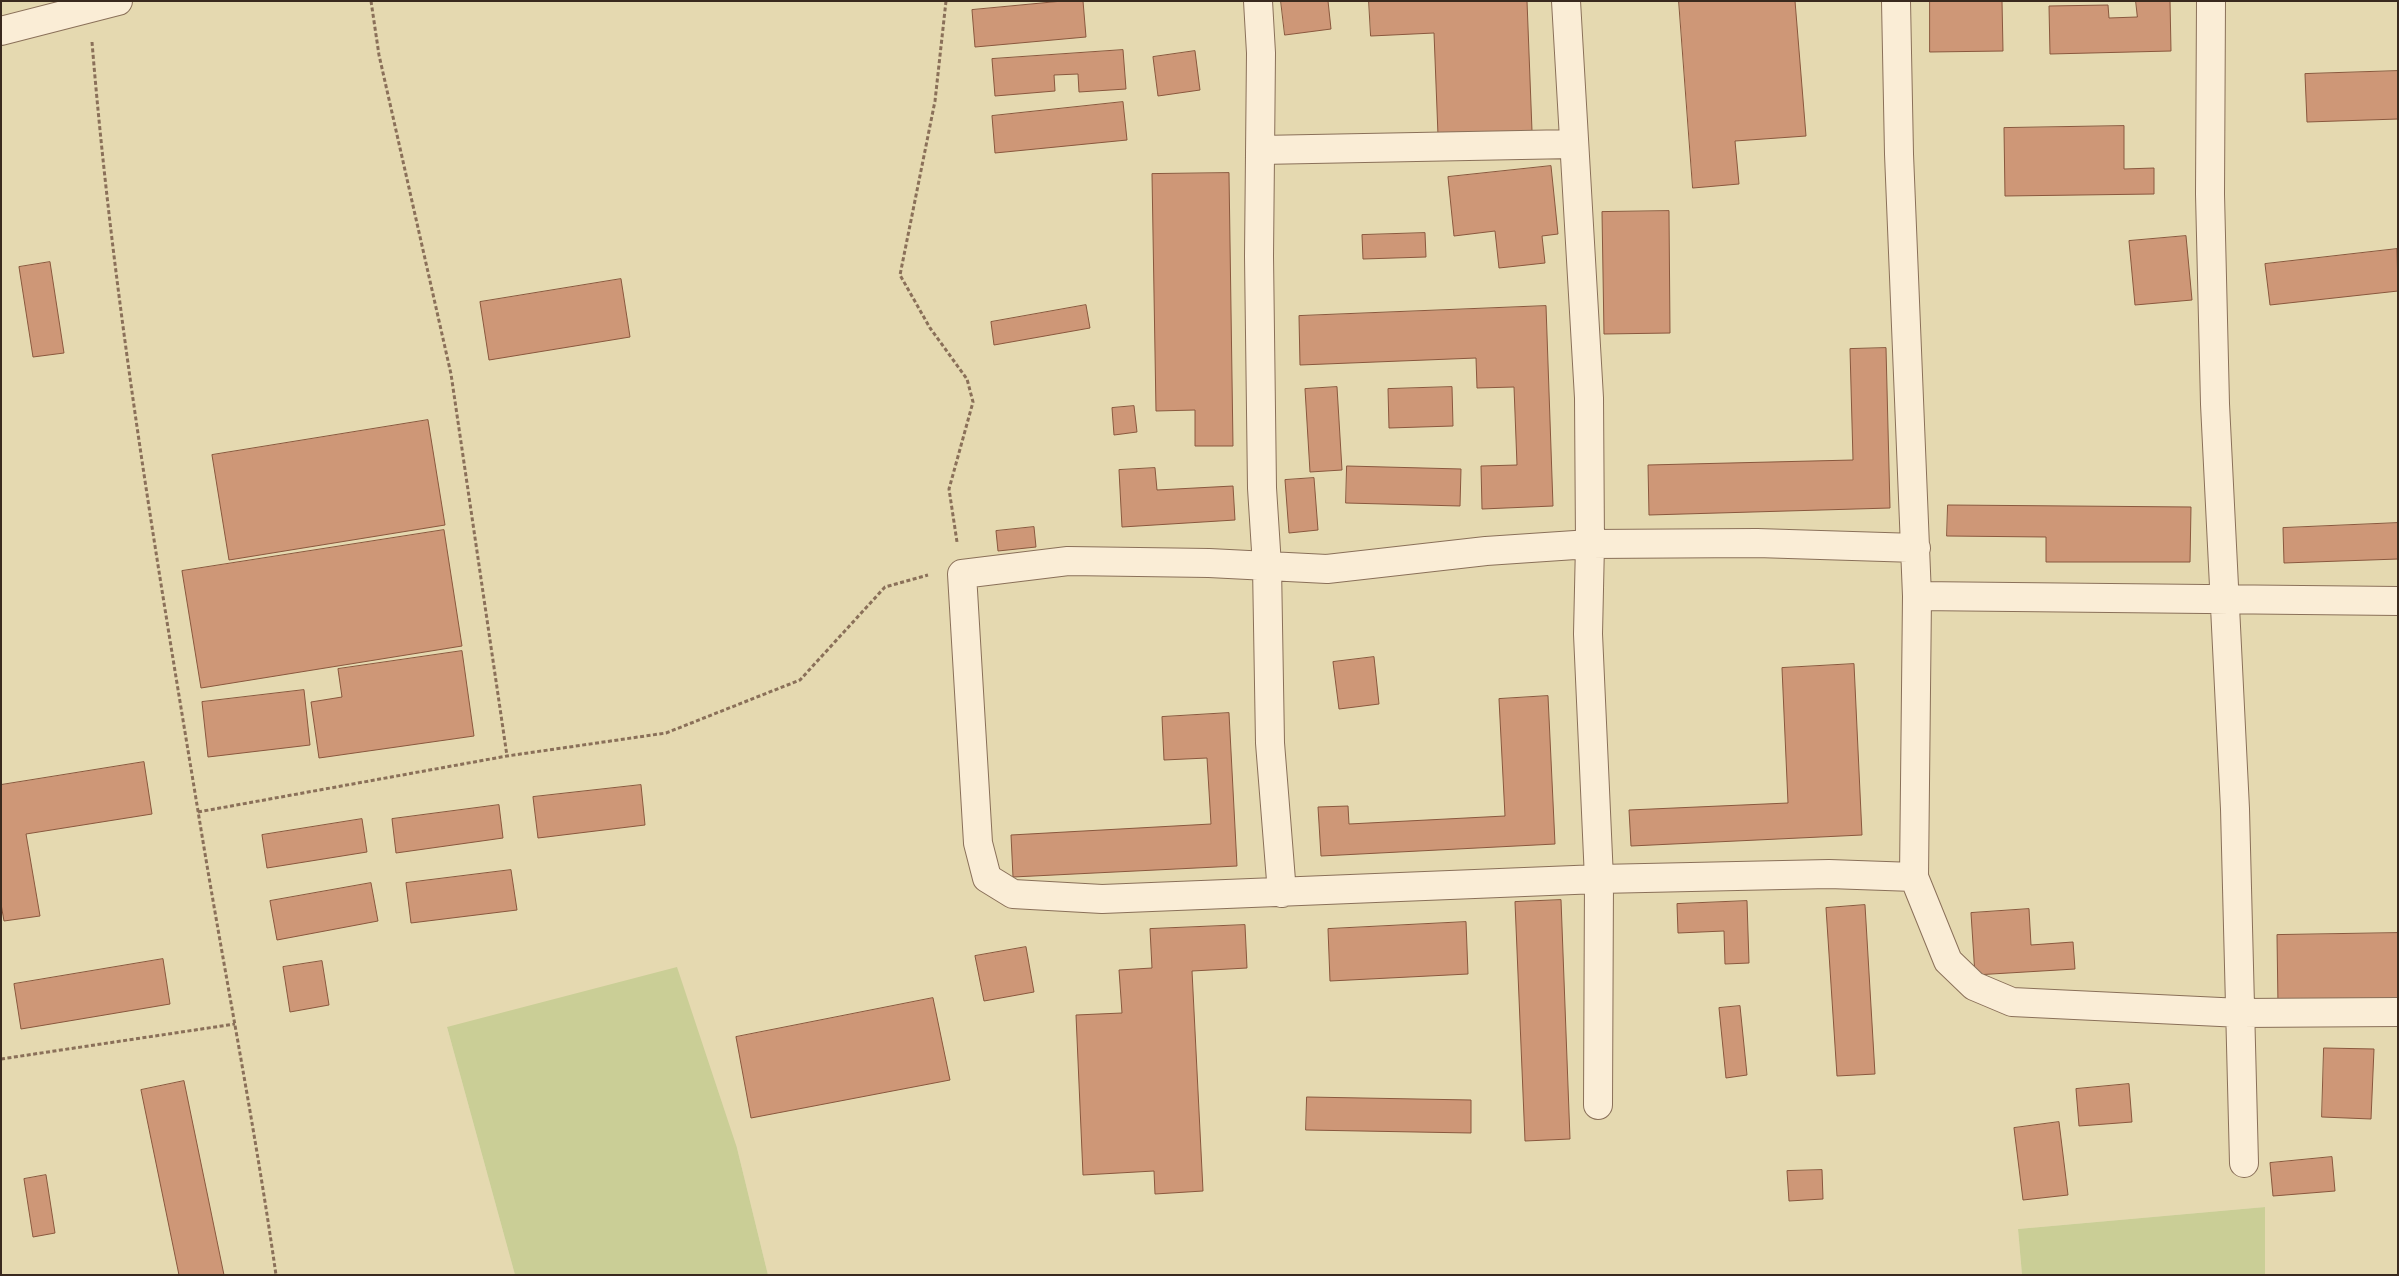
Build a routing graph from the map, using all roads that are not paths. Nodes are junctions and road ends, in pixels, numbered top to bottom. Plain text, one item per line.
1 (118, 1) edge
2 (1258, 1) edge
3 (1566, 1) edge
4 (1896, 1) edge
5 (2210, 1) edge
6 (1, 31) edge
7 (1573, 144) junction
8 (1260, 150) junction
9 (1590, 544) junction
10 (1916, 548) junction
11 (1267, 566) junction
12 (1917, 596) junction
13 (2226, 599) junction
14 (2398, 601) edge
15 (1914, 877) junction
16 (1599, 879) junction
17 (1282, 893) junction
18 (2398, 1012) edge
19 (2241, 1013) junction
20 (1598, 1105) dead end
21 (2244, 1163) dead end

1 - 6 street
2 - 8 street
3 - 7 street
4 - 10 street
5 - 13 street
7 - 8 street
7 - 9 street
8 - 11 street
9 - 10 street
9 - 11 street
9 - 16 street
10 - 12 street
11 - 17 street
11 - 17 street
12 - 13 street
12 - 15 street
13 - 14 street
13 - 19 street
15 - 16 street
15 - 19 street
16 - 17 street
16 - 20 street
18 - 19 street
19 - 21 street

